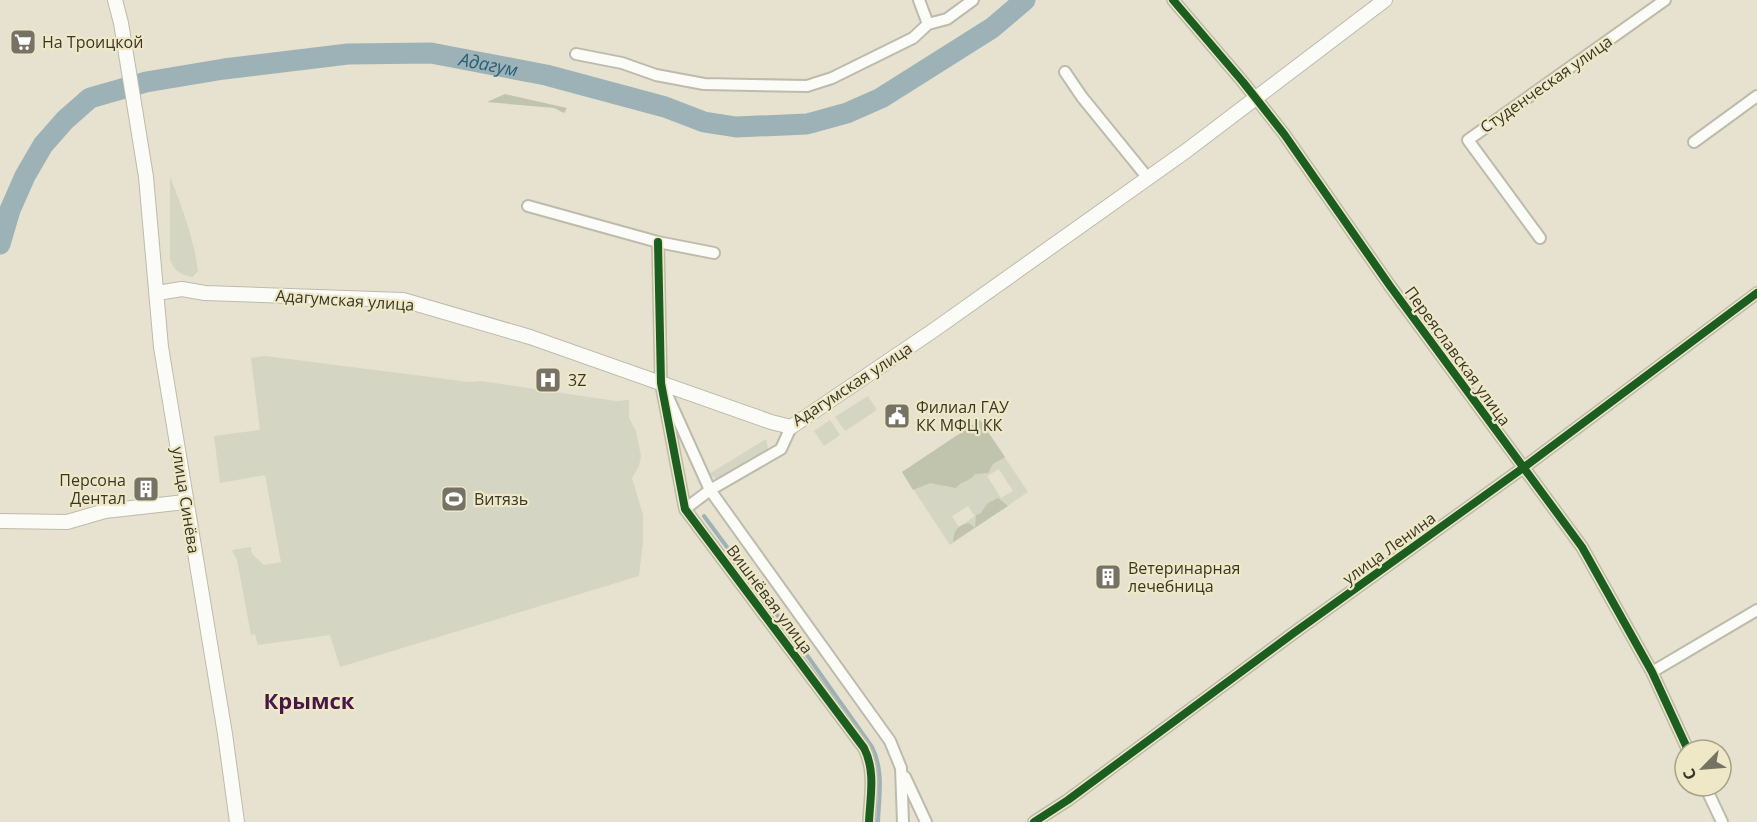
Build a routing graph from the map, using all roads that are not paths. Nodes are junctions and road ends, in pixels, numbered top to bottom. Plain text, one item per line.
1 (116, 0) edge
2 (919, 0) edge
3 (972, 0) edge
4 (1173, 0) edge
5 (1385, 0) edge
6 (1665, 0) edge
7 (928, 24) junction
8 (576, 54) dead end
9 (1065, 72) dead end
10 (1757, 96) edge
11 (1256, 99) junction
12 (1694, 142) dead end
13 (1147, 177) junction
14 (528, 206) dead end
15 (1540, 238) dead end
16 (658, 242) junction
17 (714, 253) dead end
18 (157, 293) junction
19 (1757, 293) edge
20 (661, 384) junction
21 (791, 427) junction
22 (1522, 468) junction
23 (710, 490) junction
24 (186, 502) junction
25 (685, 509) junction
26 (0, 521) edge
27 (1757, 610) edge
28 (1652, 672) junction
29 (1682, 738) edge
30 (901, 768) junction
31 (1711, 798) edge
32 (237, 822) edge
33 (869, 822) edge
34 (903, 822) edge
35 (926, 822) edge
36 (1034, 822) edge
37 (1722, 822) edge

1 - 18 main road, улица Синёва
2 - 7 street
3 - 7 street
4 - 11 street, Переяславская улица
5 - 11 main road, Адагумская улица
6 - 15 street, Студенческая улица
7 - 8 street
9 - 13 street
10 - 12 street
11 - 13 main road, Адагумская улица
11 - 22 street, Переяславская улица
13 - 21 main road, Адагумская улица
14 - 16 street
16 - 17 street
16 - 20 street
18 - 20 main road, Адагумская улица
18 - 24 main road, улица Синёва
19 - 22 street, улица Ленина
20 - 21 main road, Адагумская улица
20 - 23 street, Вишнёвая улица
20 - 25 street, Вишнёвая улица
21 - 23 street
22 - 28 street, Переяславская улица
22 - 36 street, улица Ленина
23 - 25 street
23 - 30 street, Вишнёвая улица
24 - 26 main road
24 - 32 main road, улица Синёва
25 - 33 street, Вишнёвая улица
27 - 28 street
28 - 29 street, Переяславская улица
30 - 34 street, Вишнёвая улица
30 - 35 street
31 - 37 street

